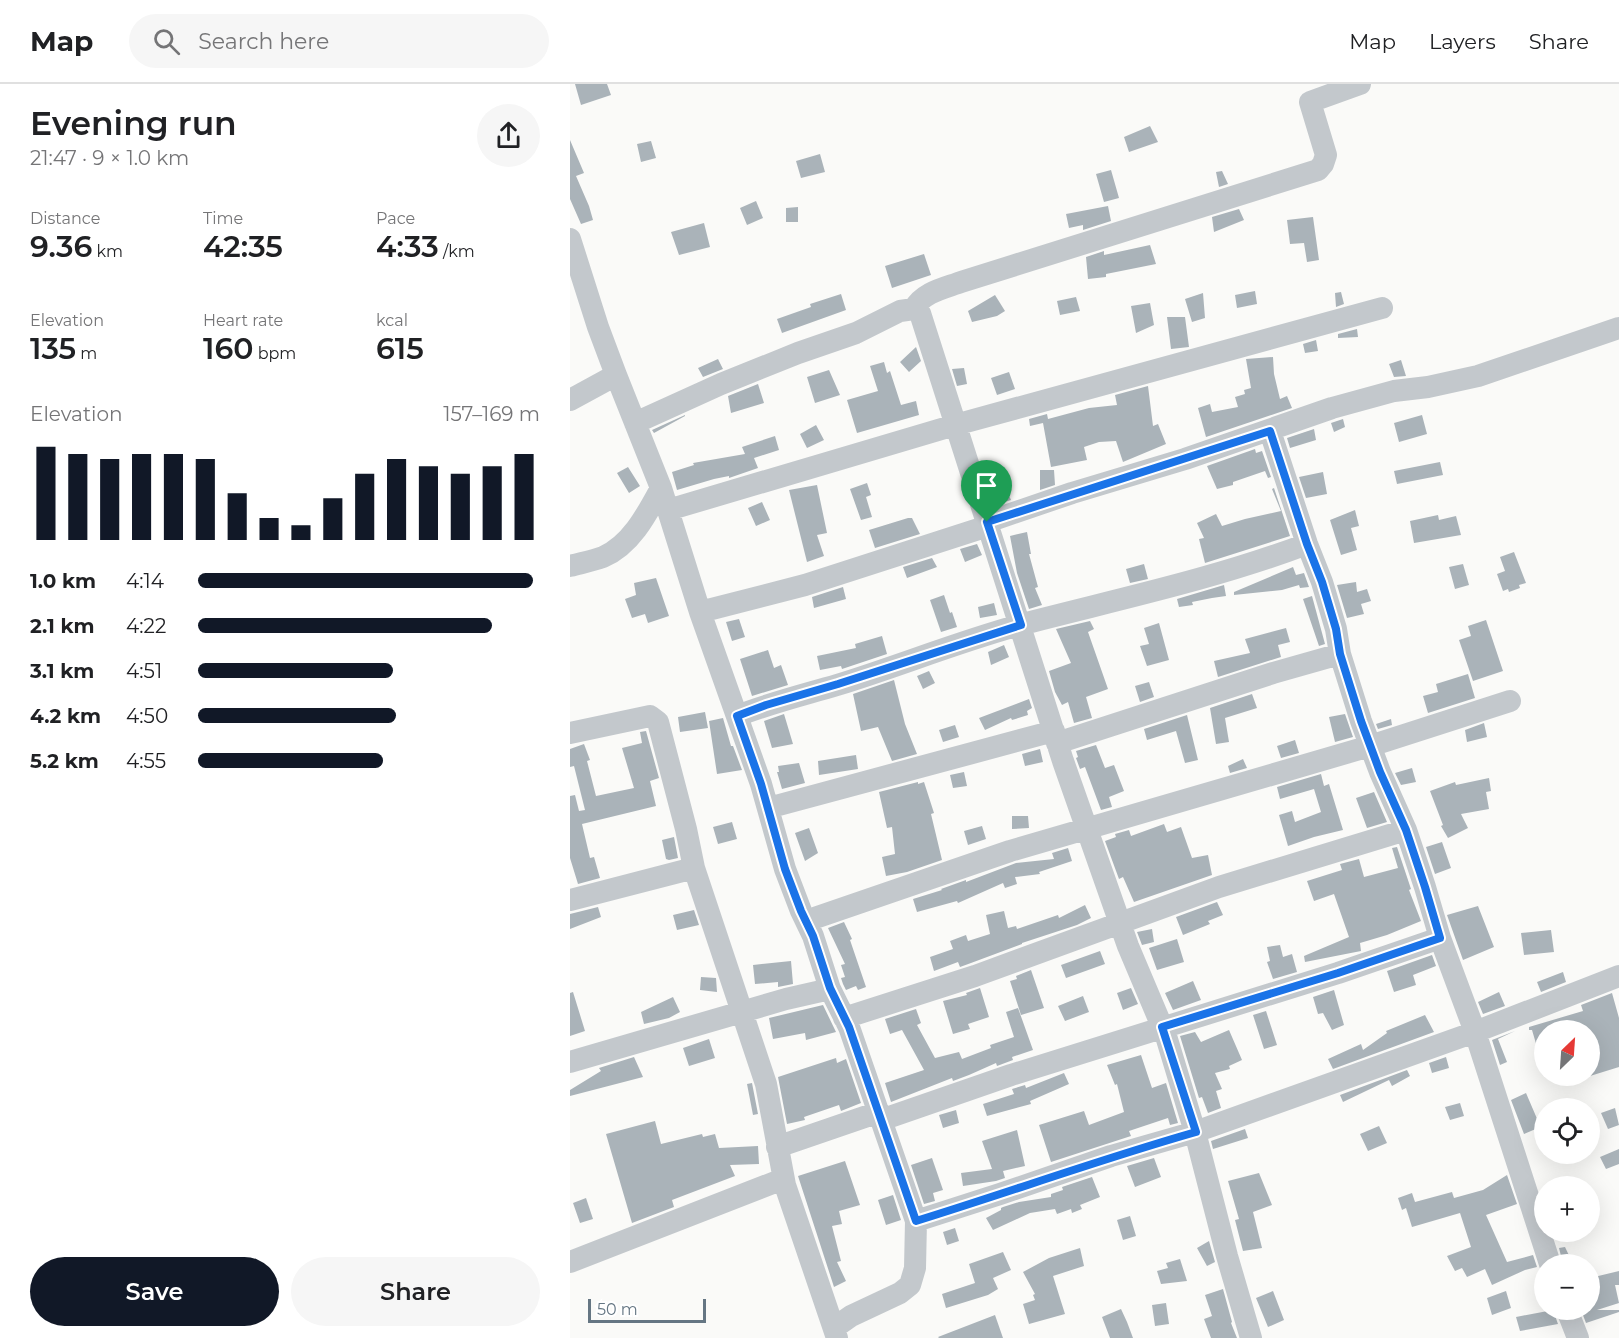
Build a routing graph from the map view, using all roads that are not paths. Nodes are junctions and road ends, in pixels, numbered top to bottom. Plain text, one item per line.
1 (1360, 84) edge
2 (1307, 93) edge
3 (570, 239) edge
4 (1382, 308) dead end
5 (914, 309) junction
6 (1619, 328) edge
7 (616, 375) junction
8 (570, 400) edge
9 (635, 423) junction
10 (956, 425) junction
11 (1270, 431) junction
12 (661, 488) junction
13 (668, 510) junction
14 (988, 524) junction
15 (1307, 544) junction
16 (570, 566) edge
17 (700, 612) junction
18 (1021, 625) junction
19 (1340, 654) junction
20 (1510, 701) dead end
21 (737, 716) junction
22 (570, 733) edge
23 (1056, 737) junction
24 (1370, 746) junction
25 (768, 808) junction
26 (1088, 828) junction
27 (1406, 830) junction
28 (694, 868) junction
29 (570, 900) edge
30 (806, 921) junction
31 (1121, 924) junction
32 (1440, 938) junction
33 (1619, 976) edge
34 (830, 988) junction
35 (741, 1012) junction
36 (844, 1018) junction
37 (1162, 1027) junction
38 (1475, 1032) junction
39 (570, 1062) edge
40 (880, 1116) junction
41 (1196, 1132) junction
42 (777, 1147) junction
43 (783, 1179) junction
44 (916, 1221) junction
45 (1547, 1254) edge
46 (570, 1262) edge
47 (1571, 1320) edge
48 (836, 1333) edge
49 (1251, 1338) edge
50 (1578, 1338) edge

1 - 2 street
2 - 5 street
3 - 7 street
4 - 10 street
5 - 9 street
5 - 10 street
6 - 11 street
7 - 8 street
7 - 9 street
9 - 12 street
10 - 13 street
10 - 14 street
11 - 14 street
11 - 15 street
12 - 13 street
12 - 16 street
13 - 17 street
14 - 17 street
14 - 18 street
15 - 18 street
15 - 19 street
17 - 21 street
18 - 21 street
18 - 23 street
19 - 23 street
19 - 24 street
20 - 24 street
21 - 25 street
22 - 28 street
23 - 25 street
23 - 26 street
24 - 26 street
24 - 27 street
25 - 30 street
26 - 30 street
26 - 31 street
27 - 31 street
27 - 32 street
28 - 29 street
28 - 35 street
30 - 34 street
31 - 36 street
31 - 37 street
32 - 37 street
32 - 38 street
33 - 38 street
34 - 35 street
34 - 36 street
35 - 39 street
35 - 42 street
36 - 40 street
37 - 40 street
37 - 41 street
38 - 41 street
38 - 45 street
40 - 42 street
40 - 44 street
41 - 44 street
41 - 49 street
42 - 43 street
43 - 46 street
43 - 48 street
44 - 48 street
47 - 50 street

